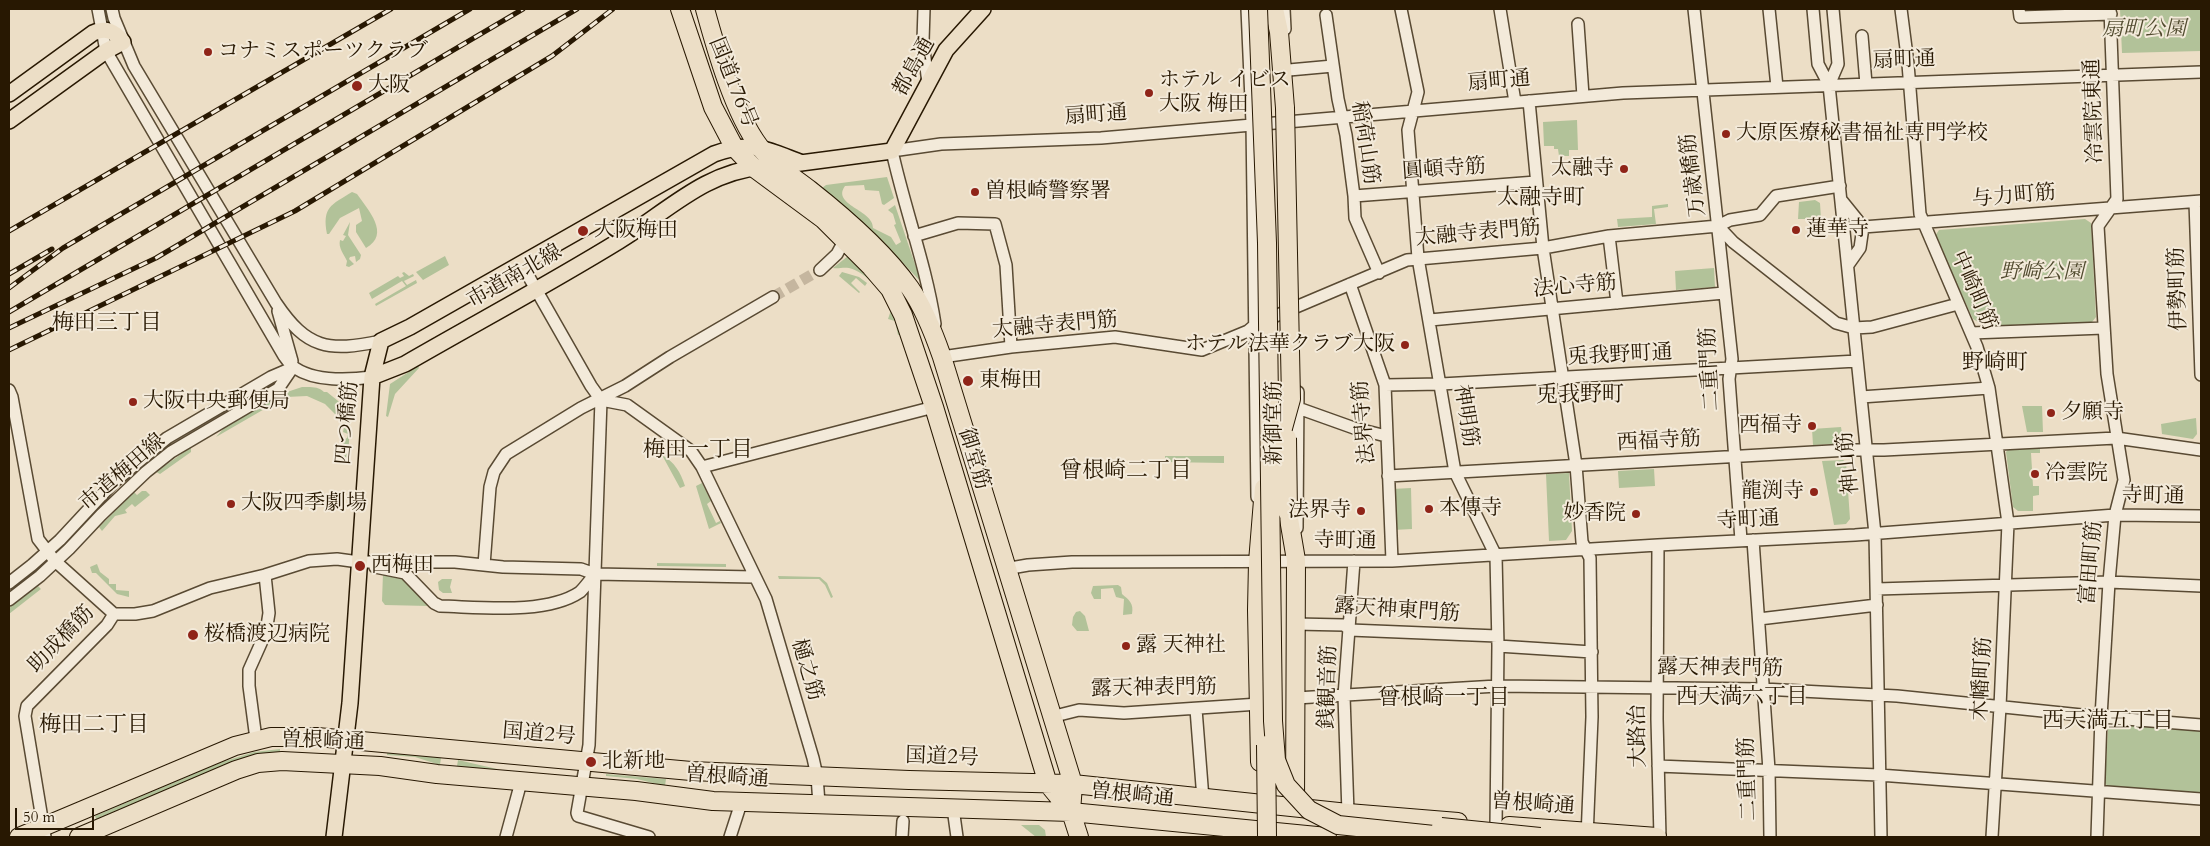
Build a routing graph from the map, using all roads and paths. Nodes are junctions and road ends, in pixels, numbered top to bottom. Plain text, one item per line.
1 (98, 9) edge
2 (112, 9) edge
3 (680, 9) edge
4 (705, 9) edge
5 (924, 9) edge
6 (983, 9) edge
7 (1247, 9) edge
8 (1258, 9) edge
9 (1273, 9) edge
10 (1284, 9) edge
11 (1401, 9) edge
12 (1500, 9) edge
13 (1694, 9) edge
14 (1770, 9) edge
15 (1813, 9) edge
16 (1833, 9) edge
17 (1901, 9) edge
18 (2019, 9) edge
19 (2111, 11) edge
20 (1326, 15) dead end
21 (1578, 24) dead end
22 (102, 29) junction
23 (1862, 36) dead end
24 (123, 42) junction
25 (106, 51) junction
26 (1333, 66) junction
27 (1288, 70) junction
28 (2201, 72) edge
29 (2113, 75) junction
30 (1910, 82) junction
31 (1866, 84) junction
32 (928, 86) junction
33 (1829, 86) junction
34 (1777, 87) junction
35 (1703, 90) junction
36 (9, 94) edge
37 (1583, 96) junction
38 (1529, 101) junction
39 (1516, 102) junction
40 (1413, 111) junction
41 (1341, 117) junction
42 (1292, 121) junction
43 (9, 122) edge
44 (1252, 123) junction
45 (759, 146) junction
46 (734, 147) junction
47 (892, 151) junction
48 (802, 163) junction
49 (777, 166) junction
50 (754, 168) junction
51 (1536, 182) junction
52 (1840, 186) junction
53 (1413, 191) junction
54 (1354, 196) junction
55 (1842, 201) junction
56 (2198, 202) edge
57 (2111, 209) junction
58 (1923, 223) junction
59 (1718, 226) junction
60 (1863, 228) junction
61 (914, 236) junction
62 (1610, 236) junction
63 (844, 242) junction
64 (1543, 248) junction
65 (1418, 258) junction
66 (522, 263) junction
67 (1848, 265) junction
68 (820, 270) tunnel mouth
69 (1379, 273) junction
70 (1350, 284) junction
71 (536, 289) junction
72 (1724, 293) junction
73 (773, 298) tunnel mouth
74 (1617, 302) junction
75 (276, 303) junction
76 (1958, 304) junction
77 (1296, 307) junction
78 (1552, 308) junction
79 (1430, 320) junction
80 (2200, 320) edge
81 (1255, 325) junction
82 (1854, 328) junction
83 (2104, 328) junction
84 (1971, 333) junction
85 (381, 341) junction
86 (1011, 347) junction
87 (940, 351) junction
88 (1857, 361) junction
89 (293, 368) junction
90 (1731, 368) junction
91 (2201, 375) edge
92 (372, 377) junction
93 (1563, 378) junction
94 (1441, 384) junction
95 (1385, 385) junction
96 (1989, 388) junction
97 (9, 390) edge
98 (1861, 397) junction
99 (601, 400) junction
100 (934, 407) junction
101 (1298, 408) junction
102 (1386, 436) junction
103 (2116, 438) junction
104 (1998, 444) junction
105 (2201, 450) edge
106 (1866, 451) junction
107 (1735, 456) junction
108 (1576, 465) junction
109 (702, 467) junction
110 (1455, 472) junction
111 (1388, 476) junction
112 (2115, 515) junction
113 (2201, 516) edge
114 (2008, 523) junction
115 (1875, 534) junction
116 (1741, 540) junction
117 (1754, 540) junction
118 (1658, 545) junction
119 (1585, 549) junction
120 (46, 552) junction
121 (1496, 556) junction
122 (1296, 560) junction
123 (55, 561) junction
124 (1392, 561) junction
125 (359, 562) junction
126 (1258, 562) junction
127 (1354, 562) junction
128 (484, 565) junction
129 (1005, 569) junction
130 (595, 574) junction
131 (265, 575) junction
132 (754, 577) junction
133 (2109, 582) junction
134 (9, 583) edge
135 (2006, 584) junction
136 (2201, 586) edge
137 (1877, 589) junction
138 (9, 600) edge
139 (1877, 605) junction
140 (114, 614) junction
141 (1759, 620) junction
142 (1295, 624) junction
143 (1350, 630) junction
144 (1497, 641) junction
145 (1592, 652) junction
146 (1497, 686) junction
147 (1592, 686) junction
148 (1658, 686) junction
149 (1763, 689) junction
150 (1878, 694) junction
151 (1344, 696) junction
152 (1296, 698) junction
153 (1259, 704) junction
154 (2000, 707) junction
155 (1196, 709) junction
156 (1051, 717) junction
157 (2101, 717) junction
158 (2201, 725) edge
159 (256, 739) junction
160 (347, 739) junction
161 (586, 761) junction
162 (343, 765) junction
163 (1658, 766) junction
164 (1769, 770) junction
165 (1879, 775) junction
166 (817, 776) junction
167 (521, 782) junction
168 (1260, 783) junction
169 (1996, 783) junction
170 (1048, 784) junction
171 (1073, 784) junction
172 (581, 787) junction
173 (2098, 792) junction
174 (1200, 798) junction
175 (2201, 799) edge
176 (741, 803) junction
177 (818, 804) junction
178 (1261, 804) junction
179 (1295, 807) junction
180 (953, 808) junction
181 (1071, 812) junction
182 (1348, 814) junction
183 (903, 821) dead end
184 (1496, 825) junction
185 (1203, 831) edge
186 (44, 832) edge
187 (1587, 834) edge
188 (1263, 835) edge
189 (1293, 835) edge
190 (20, 837) edge
191 (79, 837) edge
192 (334, 837) edge
193 (506, 837) edge
194 (649, 837) edge
195 (730, 837) edge
196 (902, 837) edge
197 (957, 837) edge
198 (1079, 837) edge
199 (1327, 837) edge
200 (1453, 837) edge
201 (1540, 837) edge
202 (1659, 837) edge
203 (1770, 837) edge
204 (1881, 837) edge
205 (1992, 837) edge
206 (2097, 837) edge

1 - 22 street
2 - 24 street
3 - 46 highway, 国道176号
4 - 45 highway, 国道176号
5 - 32 street
6 - 32 main road, 都島通
7 - 44 street, 新御堂筋
8 - 126 highway, bridge
8 - 200 highway, bridge
9 - 122 highway, bridge
9 - 188 highway, bridge
9 - 201 highway, bridge
10 - 27 street, 新御堂筋
11 - 40 street, 神明筋
12 - 39 street
13 - 35 street, 万歳橋筋
14 - 34 street
15 - 33 street
16 - 33 street
17 - 30 street, 中崎町筋
18 - 19 street
19 - 29 street, 冷雲院東通
20 - 26 street, 稲荷山筋
21 - 37 street
22 - 24 main road
22 - 25 street
22 - 36 main road
23 - 31 street
24 - 25 main road
24 - 75 street
25 - 43 main road
25 - 89 street
26 - 27 street
26 - 41 street, 稲荷山筋
27 - 42 street, 新御堂筋
28 - 29 street, 扇町通
29 - 30 street, 扇町通
29 - 57 street, 冷雲院東通
30 - 31 street, 扇町通
30 - 58 street, 中崎町筋
31 - 33 street, 扇町通
32 - 47 main road, 都島通
33 - 34 street, 扇町通
33 - 52 street, 神山筋
34 - 35 street, 扇町通
35 - 37 street, 扇町通
35 - 59 street, 万歳橋筋
37 - 38 street, 扇町通
38 - 39 street, 扇町通
38 - 51 street
39 - 40 street, 扇町通
40 - 41 street, 扇町通
40 - 53 street, 神明筋
41 - 42 street, 扇町通
41 - 54 street, 稲荷山筋
42 - 44 street, 扇町通
42 - 77 street, 新御堂筋
44 - 47 street, 扇町通
44 - 81 street, 新御堂筋
45 - 46 main road, 市道南北線
45 - 48 main road
45 - 49 highway, 国道176号
46 - 50 highway, 国道176号
46 - 66 main road, 市道南北線
47 - 48 main road, 扇町通
47 - 61 street
48 - 49 main road, 扇町通
49 - 50 main road, 市道南北線
49 - 87 highway, 御堂筋
50 - 63 highway, 御堂筋
50 - 71 main road, 市道南北線
51 - 53 street, 圓頓寺筋
51 - 64 street
52 - 55 street, 神山筋
52 - 59 street, 太融寺表門筋
53 - 54 street, 圓頓寺筋
53 - 65 street, 神明筋
54 - 69 street, 稲荷山筋
55 - 60 street
55 - 67 street, 神山筋
56 - 57 street, 与力町筋
56 - 80 street, 伊勢町筋
57 - 58 street, 与力町筋
57 - 83 street, 富田町筋
58 - 60 street, 与力町筋
58 - 76 street, 中崎町筋
59 - 62 street, 太融寺表門筋
59 - 72 street, 二重門筋
59 - 82 street, 万歳橋筋
60 - 67 street
61 - 86 street
61 - 87 street
62 - 64 street, 太融寺表門筋
62 - 74 street
63 - 68 street
63 - 100 highway, 御堂筋
64 - 65 street, 太融寺表門筋
64 - 78 street
65 - 69 street, 太融寺表門筋
65 - 79 street, 神明筋
66 - 71 street
66 - 85 main road, 市道南北線
67 - 82 street, 神山筋
69 - 70 street, 太融寺表門筋
70 - 77 street, 太融寺表門筋
70 - 95 street, 法界寺筋
71 - 92 main road, 市道南北線
71 - 99 street
72 - 74 street, 法心寺筋
72 - 90 street, 二重門筋
73 - 99 street
74 - 78 street, 法心寺筋
75 - 85 street
75 - 89 street
76 - 82 street
76 - 84 street, 中崎町筋
77 - 81 street, 太融寺表門筋
77 - 101 street, 新御堂筋
78 - 79 street, 法心寺筋
78 - 93 street
79 - 94 street, 神明筋
80 - 91 street, 伊勢町筋
81 - 86 street, 太融寺表門筋
81 - 126 street, 新御堂筋
82 - 88 street, 神山筋
83 - 84 street
83 - 103 street, 富田町筋
84 - 96 street, 中崎町筋
85 - 92 main road, 四つ橋筋
86 - 87 street, 太融寺表門筋
87 - 129 highway, 御堂筋
88 - 90 street, 兎我野町通
88 - 98 street, 神山筋
89 - 92 street
89 - 120 street, 市道梅田線
89 - 123 street, 市道梅田線
90 - 93 street, 兎我野町通
90 - 107 street, 二重門筋
92 - 125 main road, 四つ橋筋
93 - 94 street, 兎我野町通
93 - 108 street
94 - 95 street, 兎我野町通
94 - 110 street, 神明筋
95 - 102 street, 法界寺筋
96 - 98 street
96 - 104 street, 中崎町筋
97 - 120 street
98 - 106 street, 神山筋
99 - 109 street, 樋之筋
99 - 128 street
99 - 130 street
100 - 109 street
100 - 170 highway, 御堂筋
101 - 102 street
101 - 122 street, 新御堂筋
102 - 111 street, 法界寺筋
103 - 104 street, 西福寺筋
103 - 105 street, 西福寺筋
103 - 112 street, 富田町筋
104 - 106 street, 西福寺筋
104 - 114 street, 中崎町筋
106 - 107 street, 西福寺筋
106 - 115 street, 神山筋
107 - 108 street, 西福寺筋
107 - 116 street, 二重門筋
108 - 110 street, 西福寺筋
108 - 119 street
109 - 132 street, 樋之筋
110 - 111 street, 西福寺筋
110 - 121 street, 神明筋
111 - 124 street, 法界寺筋
112 - 113 street, 寺町通
112 - 114 street, 寺町通
112 - 133 street, 富田町筋
114 - 115 street, 寺町通
114 - 135 street, 木幡町筋
115 - 117 street, 寺町通
115 - 137 street, 神山筋
116 - 117 street, 寺町通
116 - 118 street, 寺町通
117 - 141 street, 二重門筋
118 - 119 street, 寺町通
118 - 148 street, 大路治
119 - 121 street, 寺町通
119 - 145 street
120 - 123 street
120 - 134 street, 市道梅田線
121 - 124 street, 寺町通
121 - 144 street, 神明筋
122 - 126 street, 寺町通
122 - 127 street, 寺町通
122 - 142 highway, 新御堂筋
123 - 138 street, 市道梅田線
123 - 140 street
124 - 127 street, 寺町通
125 - 128 street
125 - 130 street
125 - 131 street
125 - 160 main road, 四つ橋筋
126 - 129 street
126 - 153 highway, 新御堂筋
127 - 143 street, 銭観音筋
128 - 130 street
129 - 156 highway, 御堂筋
130 - 132 street
130 - 161 street
131 - 140 street
131 - 159 street
132 - 166 street, 樋之筋
133 - 135 street
133 - 136 street
133 - 157 street, 富田町筋
135 - 137 street
135 - 154 street, 木幡町筋
137 - 139 street, 神山筋
139 - 141 street
139 - 150 street, 神山筋
140 - 186 street, 助成橋筋
141 - 149 street, 二重門筋
142 - 143 street, 露天神東門筋
142 - 152 highway, 新御堂筋
143 - 144 street, 露天神東門筋
143 - 151 street, 銭観音筋
144 - 145 street, 露天神東門筋
144 - 146 street, 神明筋
145 - 147 street
146 - 147 street, 露天神表門筋
146 - 151 street, 露天神表門筋
146 - 184 street, 神明筋
147 - 148 street, 露天神表門筋
147 - 187 street
148 - 149 street, 露天神表門筋
148 - 163 street, 大路治
149 - 150 street, 露天神表門筋
149 - 164 street, 二重門筋
150 - 154 street, 露天神表門筋
150 - 165 street, 神山筋
151 - 152 street, 露天神表門筋
151 - 182 street, 銭観音筋
152 - 179 highway, 新御堂筋
153 - 155 street, 露天神表門筋
153 - 168 highway, 新御堂筋
154 - 157 street, 露天神表門筋
154 - 169 street, 木幡町筋
155 - 156 street, 露天神表門筋
155 - 174 street
156 - 171 highway, 御堂筋
157 - 158 street, 露天神表門筋
157 - 173 street, 富田町筋
159 - 160 highway, 国道2号
159 - 186 highway, 国道2号
160 - 161 highway, 国道2号
160 - 162 main road, 四つ橋筋
161 - 166 highway, 国道2号
161 - 172 street
162 - 167 highway, 曽根崎通
162 - 191 highway, 曽根崎通
162 - 192 main road, 四つ橋筋
163 - 164 street
163 - 202 street, 大路治
164 - 165 street
164 - 203 street, 二重門筋
165 - 169 street
165 - 204 street, 神山筋
166 - 170 highway, 国道2号
166 - 177 street, 樋之筋
167 - 172 highway, 曽根崎通
167 - 193 street
168 - 174 highway
168 - 178 highway, 新御堂筋
169 - 173 street
169 - 205 street, 木幡町筋
170 - 171 highway, 曽根崎通
170 - 181 highway, 御堂筋
171 - 174 highway, 曽根崎通
171 - 181 highway, 御堂筋
172 - 176 highway, 曽根崎通
172 - 194 street
173 - 175 street
173 - 206 street, 富田町筋
174 - 178 highway, 曽根崎通
176 - 177 highway, 曽根崎通
176 - 195 street
177 - 180 highway, 曽根崎通
178 - 179 highway, 曽根崎通
178 - 188 highway, 新御堂筋
179 - 182 highway, 曽根崎通
179 - 189 highway, 新御堂筋
180 - 181 highway, 曽根崎通
180 - 197 street
181 - 185 highway, 曽根崎通
181 - 198 highway, 御堂筋
182 - 184 highway, 曽根崎通
183 - 196 street
184 - 187 highway, 曽根崎通
185 - 188 highway, 曽根崎通
186 - 190 highway
187 - 202 highway, 曽根崎通
188 - 189 highway, 曽根崎通
189 - 199 highway, 曽根崎通

